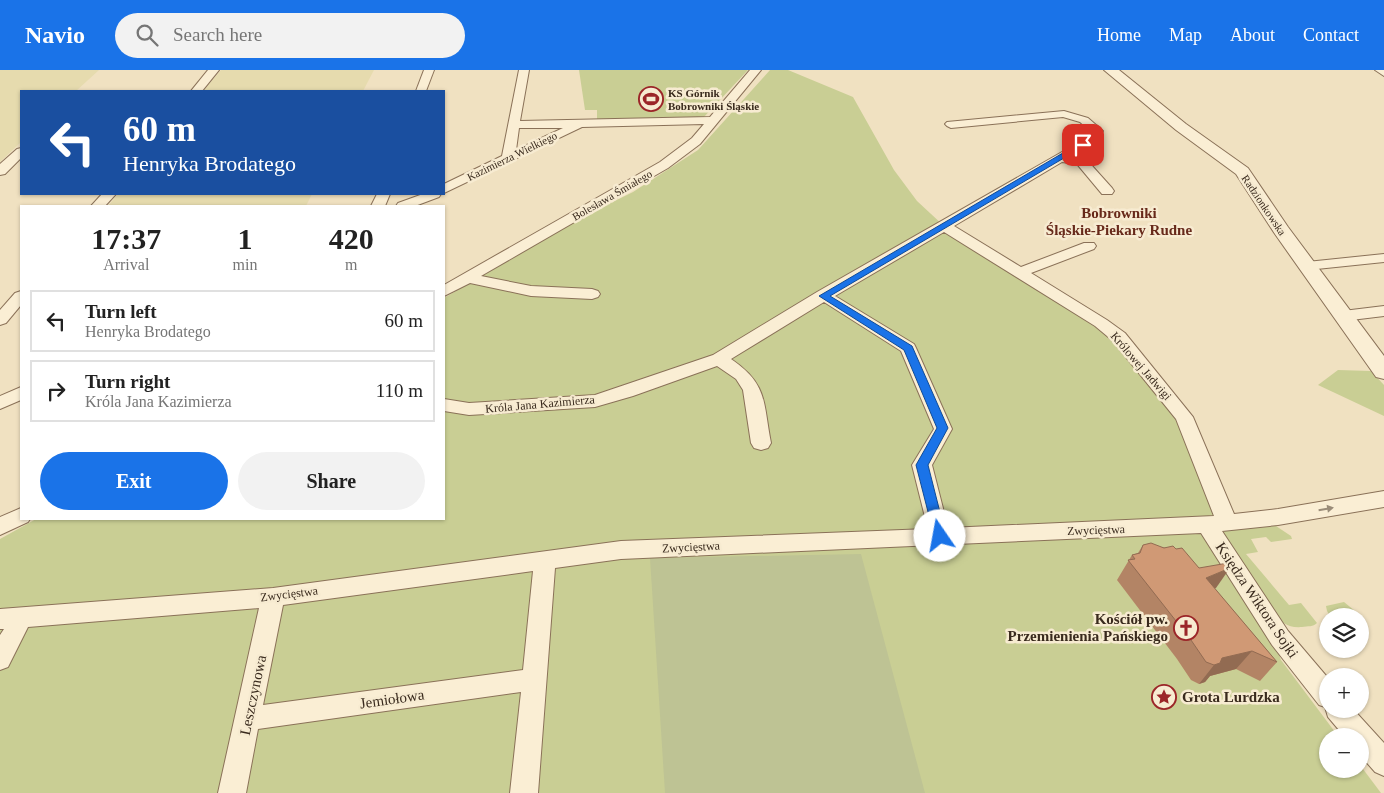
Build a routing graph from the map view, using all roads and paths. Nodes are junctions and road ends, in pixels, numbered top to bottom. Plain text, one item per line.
1 (214, 70) edge
2 (429, 70) edge
3 (524, 70) edge
4 (756, 70) edge
5 (1111, 70) edge
6 (1380, 70) edge
7 (1384, 73) edge
8 (197, 90) edge
9 (421, 90) edge
10 (712, 120) junction
11 (580, 124) junction
12 (950, 124) dead end
13 (515, 125) junction
14 (20, 153) edge
15 (508, 158) junction
16 (1059, 158) junction
17 (0, 171) edge
18 (445, 189) edge
19 (1107, 191) dead end
20 (108, 195) edge
21 (431, 195) edge
22 (99, 205) edge
23 (406, 205) edge
24 (945, 226) junction
25 (1089, 246) dead end
26 (1384, 258) edge
27 (1307, 266) junction
28 (1018, 273) junction
29 (469, 278) junction
30 (445, 290) edge
31 (592, 294) dead end
32 (824, 296) junction
33 (20, 297) edge
34 (1384, 311) edge
35 (1343, 316) junction
36 (0, 320) edge
37 (719, 359) junction
38 (1384, 372) edge
39 (20, 393) edge
40 (0, 403) edge
41 (445, 405) edge
42 (761, 443) dead end
43 (1384, 499) edge
44 (1278, 517) joint
45 (1218, 524) junction
46 (940, 536) junction
47 (545, 561) junction
48 (272, 597) junction
49 (11, 618) edge
50 (0, 659) edge
51 (535, 679) junction
52 (1319, 686) edge
53 (1345, 718) edge
54 (248, 719) junction
55 (1384, 764) edge
56 (232, 793) edge
57 (524, 793) edge

1 - 8 street
2 - 9 street
3 - 13 street
4 - 10 street, Bolesława Śmiałego
5 - 27 street, Radzionkowska
6 - 7 street
10 - 11 street, Kazimierza Wielkiego
10 - 29 street, Bolesława Śmiałego
11 - 13 street, Kazimierza Wielkiego
11 - 15 street, Kazimierza Wielkiego
12 - 16 street, Króla Jana Kazimierza
13 - 15 street
14 - 17 street
15 - 18 street, Kazimierza Wielkiego
16 - 19 street
16 - 24 street, Króla Jana Kazimierza
20 - 22 street
21 - 23 street
24 - 28 street, Królowej Jadwigi
24 - 32 street, Króla Jana Kazimierza
25 - 28 street
26 - 27 street
27 - 35 street, Radzionkowska
28 - 45 street, Królowej Jadwigi
29 - 30 street, Bolesława Śmiałego
29 - 31 street
32 - 37 street, Króla Jana Kazimierza
32 - 46 street
33 - 36 street
34 - 35 street
35 - 38 street, Radzionkowska
37 - 41 street, Króla Jana Kazimierza
37 - 42 street
39 - 40 street
44 -> 43 street, Zwycięstwa
44 - 45 street, Zwycięstwa
45 - 46 street, Zwycięstwa
45 - 52 street, Księdza Wiktora Sojki
46 - 47 street, Zwycięstwa
47 - 48 street, Zwycięstwa
47 - 51 street
48 - 49 street, Zwycięstwa
48 - 54 street, Leszczynowa
49 - 50 street
51 - 54 street, Jemiołowa
51 - 57 street
53 - 55 street
54 - 56 street, Leszczynowa

